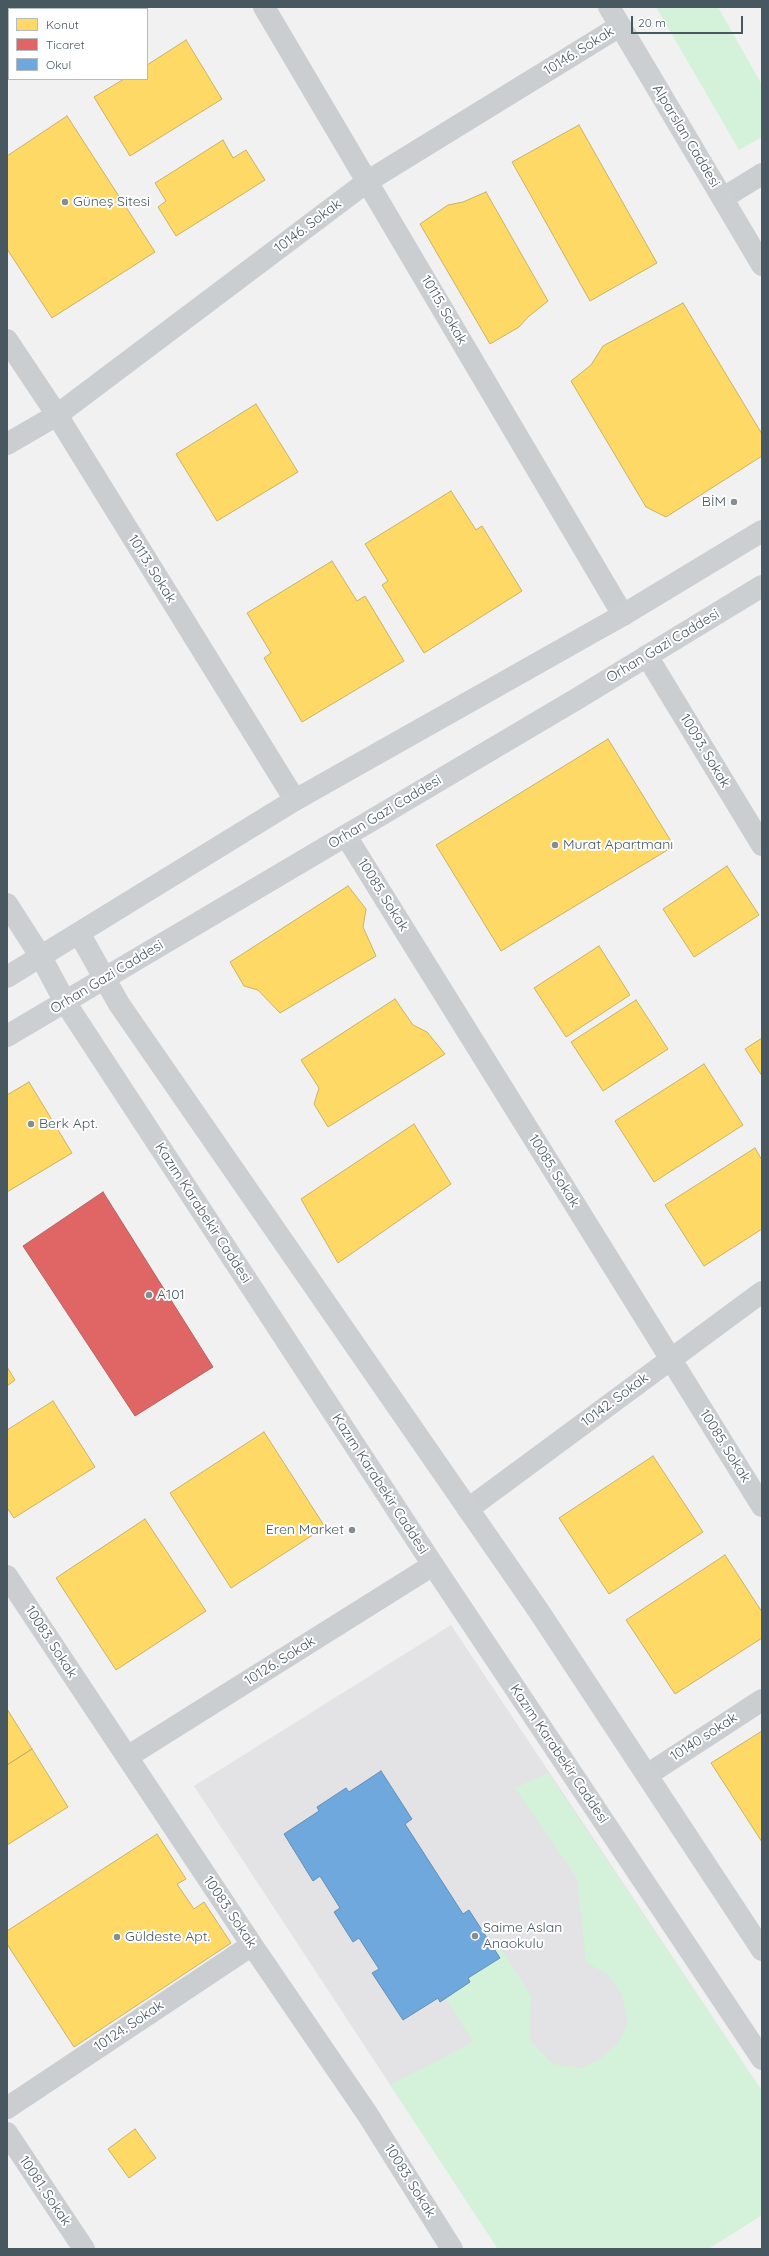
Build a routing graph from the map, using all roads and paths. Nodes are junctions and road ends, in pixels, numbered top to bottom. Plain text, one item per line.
1 (264, 7) edge
2 (609, 7) edge
3 (620, 26) junction
4 (762, 174) edge
5 (368, 181) junction
6 (723, 198) junction
7 (762, 264) edge
8 (7, 340) edge
9 (57, 415) junction
10 (7, 444) edge
11 (762, 531) edge
12 (762, 586) edge
13 (623, 614) junction
14 (648, 656) junction
15 (294, 800) junction
16 (346, 836) junction
17 (762, 845) edge
18 (7, 904) edge
19 (79, 933) junction
20 (41, 957) junction
21 (7, 977) edge
22 (105, 978) junction
23 (65, 1002) junction
24 (7, 1036) edge
25 (762, 1292) edge
26 (671, 1358) junction
27 (762, 1506) edge
28 (468, 1508) junction
29 (433, 1565) junction
30 (7, 1576) edge
31 (762, 1700) edge
32 (127, 1757) junction
33 (647, 1775) junction
34 (252, 1944) junction
35 (762, 1950) edge
36 (762, 2059) edge
37 (7, 2108) edge
38 (7, 2133) edge
39 (84, 2249) edge
40 (452, 2249) edge

1 - 5 street, 10115. Sokak
2 - 3 street, Alparslan Caddesi
3 - 5 street, 10146. Sokak
3 - 6 street, Alparslan Caddesi
4 - 6 street
5 - 9 street, 10146. Sokak
5 - 13 street, 10115. Sokak
6 - 7 street, Alparslan Caddesi
8 - 9 street, 10113. Sokak
9 - 10 street, 10146. Sokak
9 - 15 street, 10113. Sokak
11 - 13 street
12 - 14 street, Orhan Gazi Caddesi
13 - 15 street
14 - 16 street, Orhan Gazi Caddesi
14 - 17 street, 10093. Sokak
15 - 19 street
16 - 22 street, Orhan Gazi Caddesi
16 - 26 street, 10085. Sokak
18 - 20 street, Kazım Karabekir Caddesi
19 - 20 street
19 - 22 street
20 - 21 street
20 - 23 street, Kazım Karabekir Caddesi
22 - 23 street, Orhan Gazi Caddesi
22 - 28 street
23 - 24 street, Orhan Gazi Caddesi
23 - 29 street, Kazım Karabekir Caddesi
25 - 26 street, 10142. Sokak
26 - 27 street, 10085. Sokak
26 - 28 street, 10142. Sokak
28 - 33 street
29 - 32 street, 10126. Sokak
29 - 36 street, Kazım Karabekir Caddesi
30 - 32 street, 10083. Sokak
31 - 33 street, 10140 sokak
32 - 34 street, 10083. Sokak
33 - 35 street
34 - 37 street, 10124. Sokak
34 - 40 street, 10083. Sokak
38 - 39 street, 10081. Sokak

